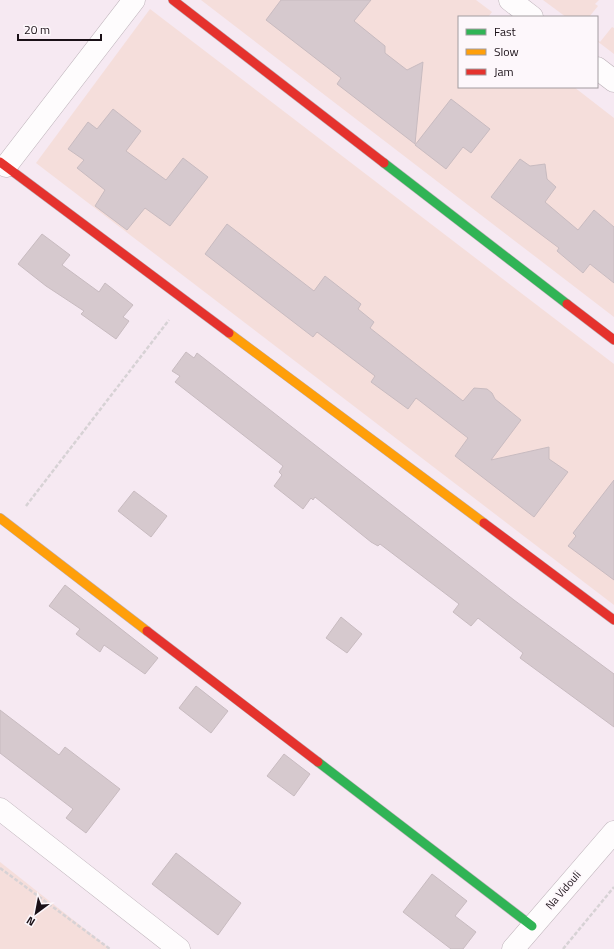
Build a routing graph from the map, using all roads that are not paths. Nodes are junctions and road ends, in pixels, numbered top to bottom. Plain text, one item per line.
1 (134, 0) edge
2 (173, 0) edge
3 (510, 0) edge
4 (531, 16) edge
5 (598, 69) edge
6 (614, 81) edge
7 (3, 164) edge
8 (614, 340) edge
9 (0, 518) edge
10 (614, 620) edge
11 (0, 809) edge
12 (614, 832) edge
13 (532, 926) junction
14 (179, 949) edge
15 (513, 949) edge

1 - 7 street
2 - 8 street
3 - 4 street
5 - 6 street
7 - 10 street
9 - 13 street
11 - 14 street
12 - 13 street, Na Vidouli
13 - 15 street, Na Vidouli

